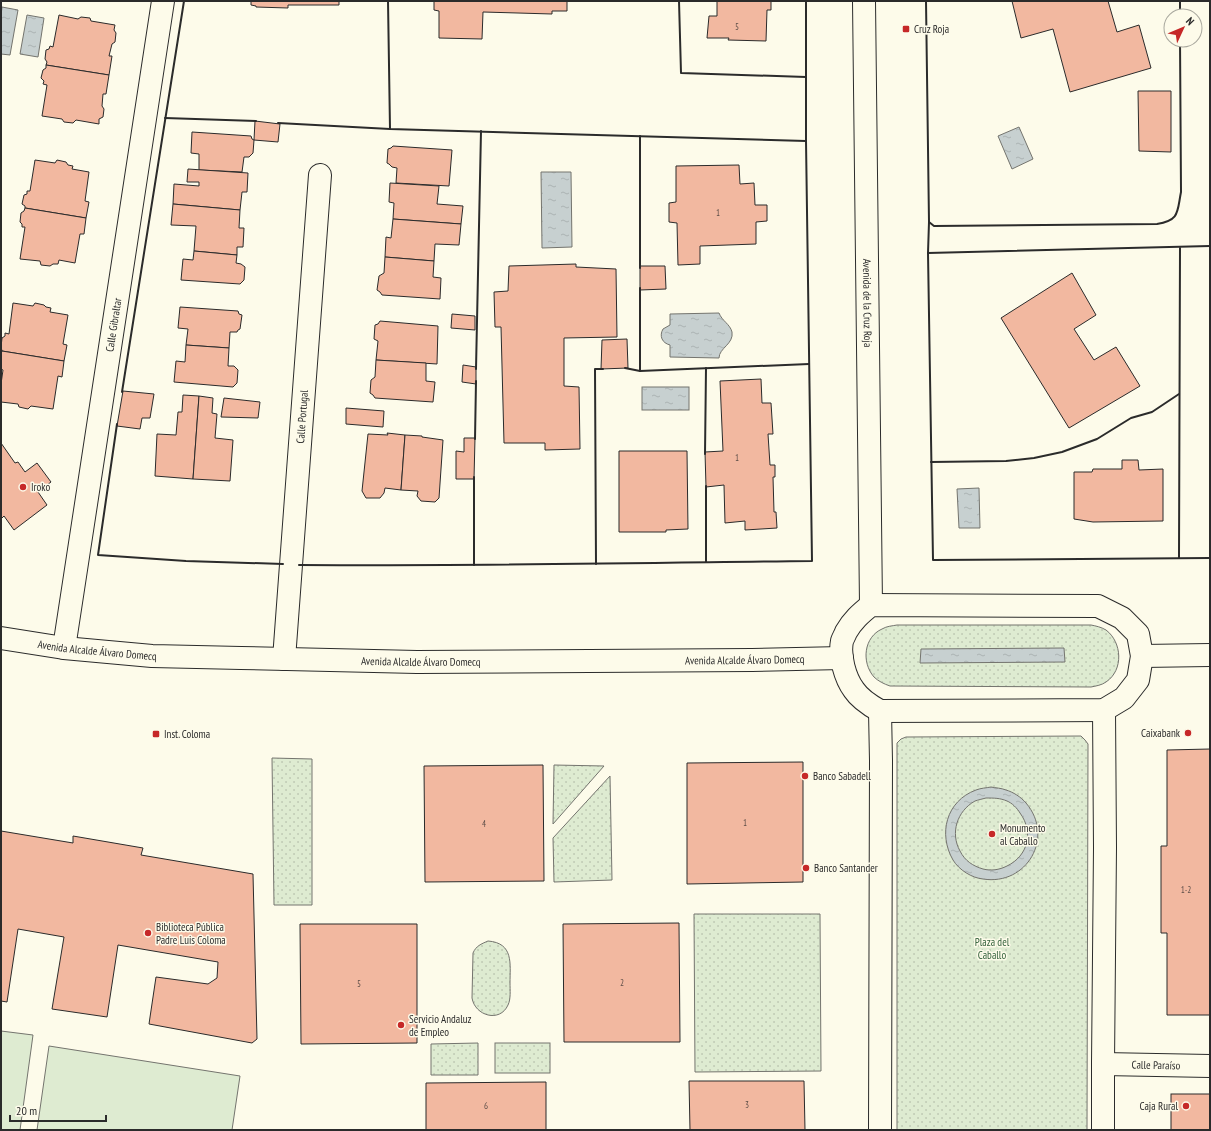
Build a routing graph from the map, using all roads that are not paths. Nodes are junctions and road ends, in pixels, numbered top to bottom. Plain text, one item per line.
1 (164, 1) edge
2 (864, 1) edge
3 (320, 176) dead end
4 (870, 605) junction
5 (1, 638) edge
6 (64, 648) junction
7 (1210, 655) edge
8 (1142, 656) junction
9 (842, 658) junction
10 (284, 659) junction
11 (1104, 710) junction
12 (880, 712) junction
13 (1103, 1064) junction
14 (1210, 1066) edge
15 (880, 1130) edge
16 (1103, 1130) edge

1 - 6 main road, Calle Gibraltar
2 - 4 main road, Avenida de la Cruz Roja
3 - 10 main road, Calle Portugal
4 - 8 main road
4 - 9 main road
5 - 6 main road, Avenida Alcalde Álvaro Domecq
6 - 10 main road, Avenida Alcalde Álvaro Domecq
7 - 8 main road
8 - 11 main road
9 - 10 main road, Avenida Alcalde Álvaro Domecq
9 - 12 main road
11 - 12 main road
11 - 13 main road
12 - 15 main road
13 - 14 main road, Calle Paraíso
13 - 16 main road

